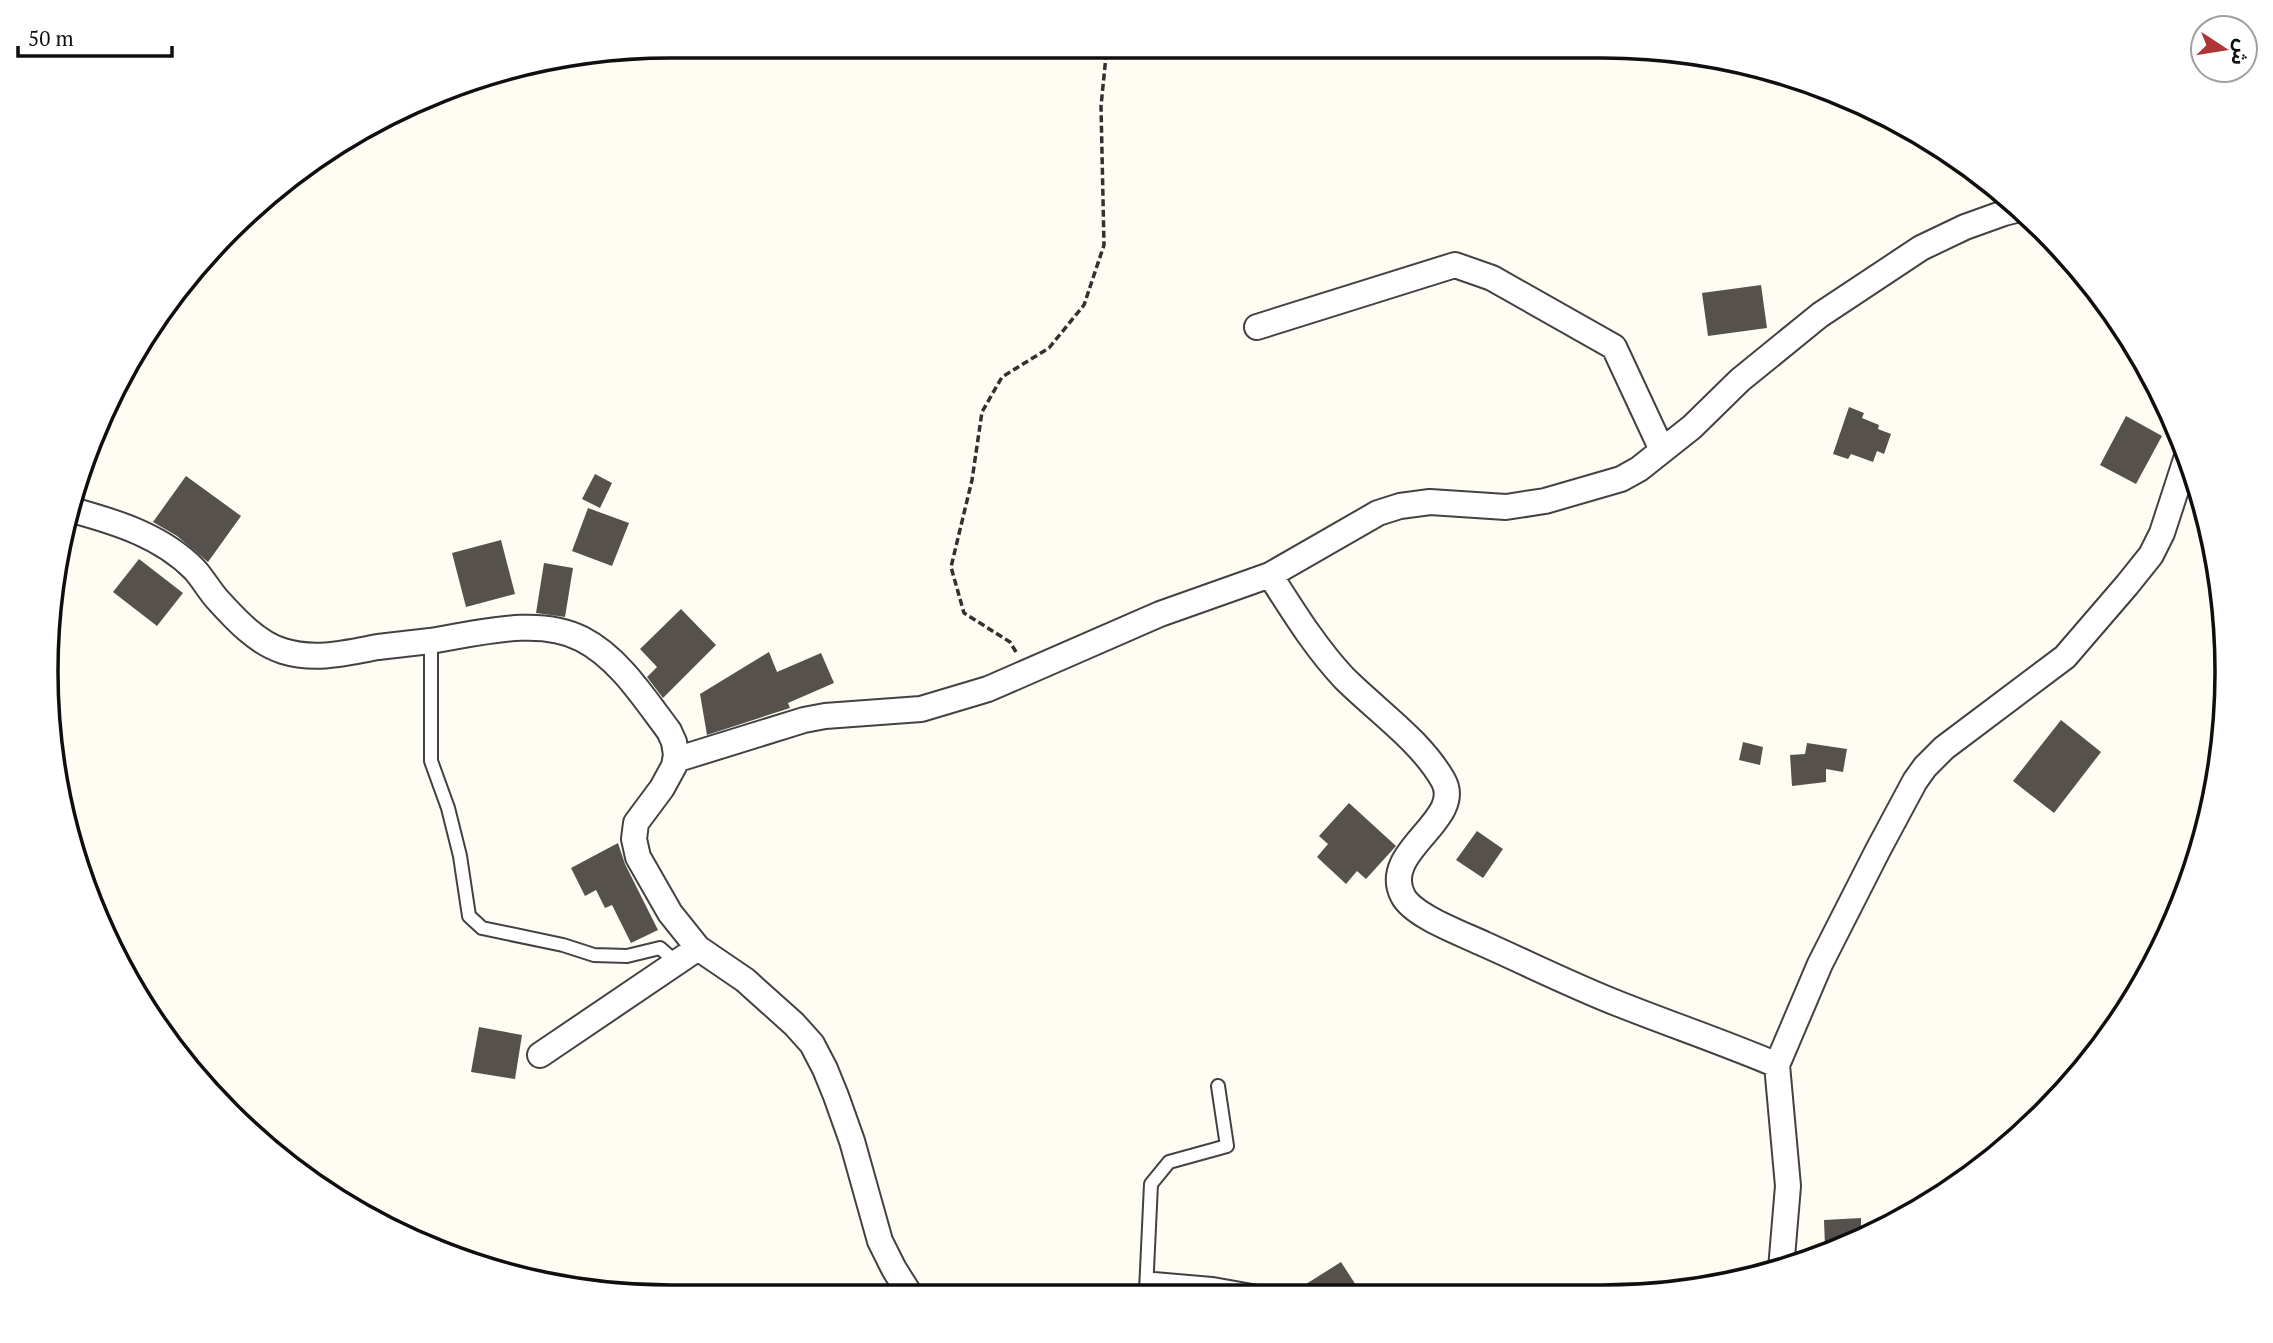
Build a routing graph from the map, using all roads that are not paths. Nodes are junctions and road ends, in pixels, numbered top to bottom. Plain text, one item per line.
1 (2008, 212) edge
2 (1257, 327) dead end
3 (1662, 450) junction
4 (2182, 471) edge
5 (79, 512) edge
6 (1270, 575) junction
7 (431, 641) junction
8 (675, 760) junction
9 (698, 948) junction
10 (677, 962) junction
11 (540, 1055) dead end
12 (1777, 1065) junction
13 (1218, 1086) dead end
14 (1782, 1258) edge
15 (904, 1285) edge
16 (1145, 1285) edge
17 (1150, 1285) edge
18 (1218, 1285) edge

1 - 3 street
2 - 3 street
3 - 6 street
4 - 12 street
5 - 7 street
6 - 8 street
6 - 12 street
7 - 8 street
7 - 10 lane
8 - 9 street
9 - 10 street
9 - 15 street
10 - 11 street
12 - 14 street
13 - 16 lane
17 - 18 lane

